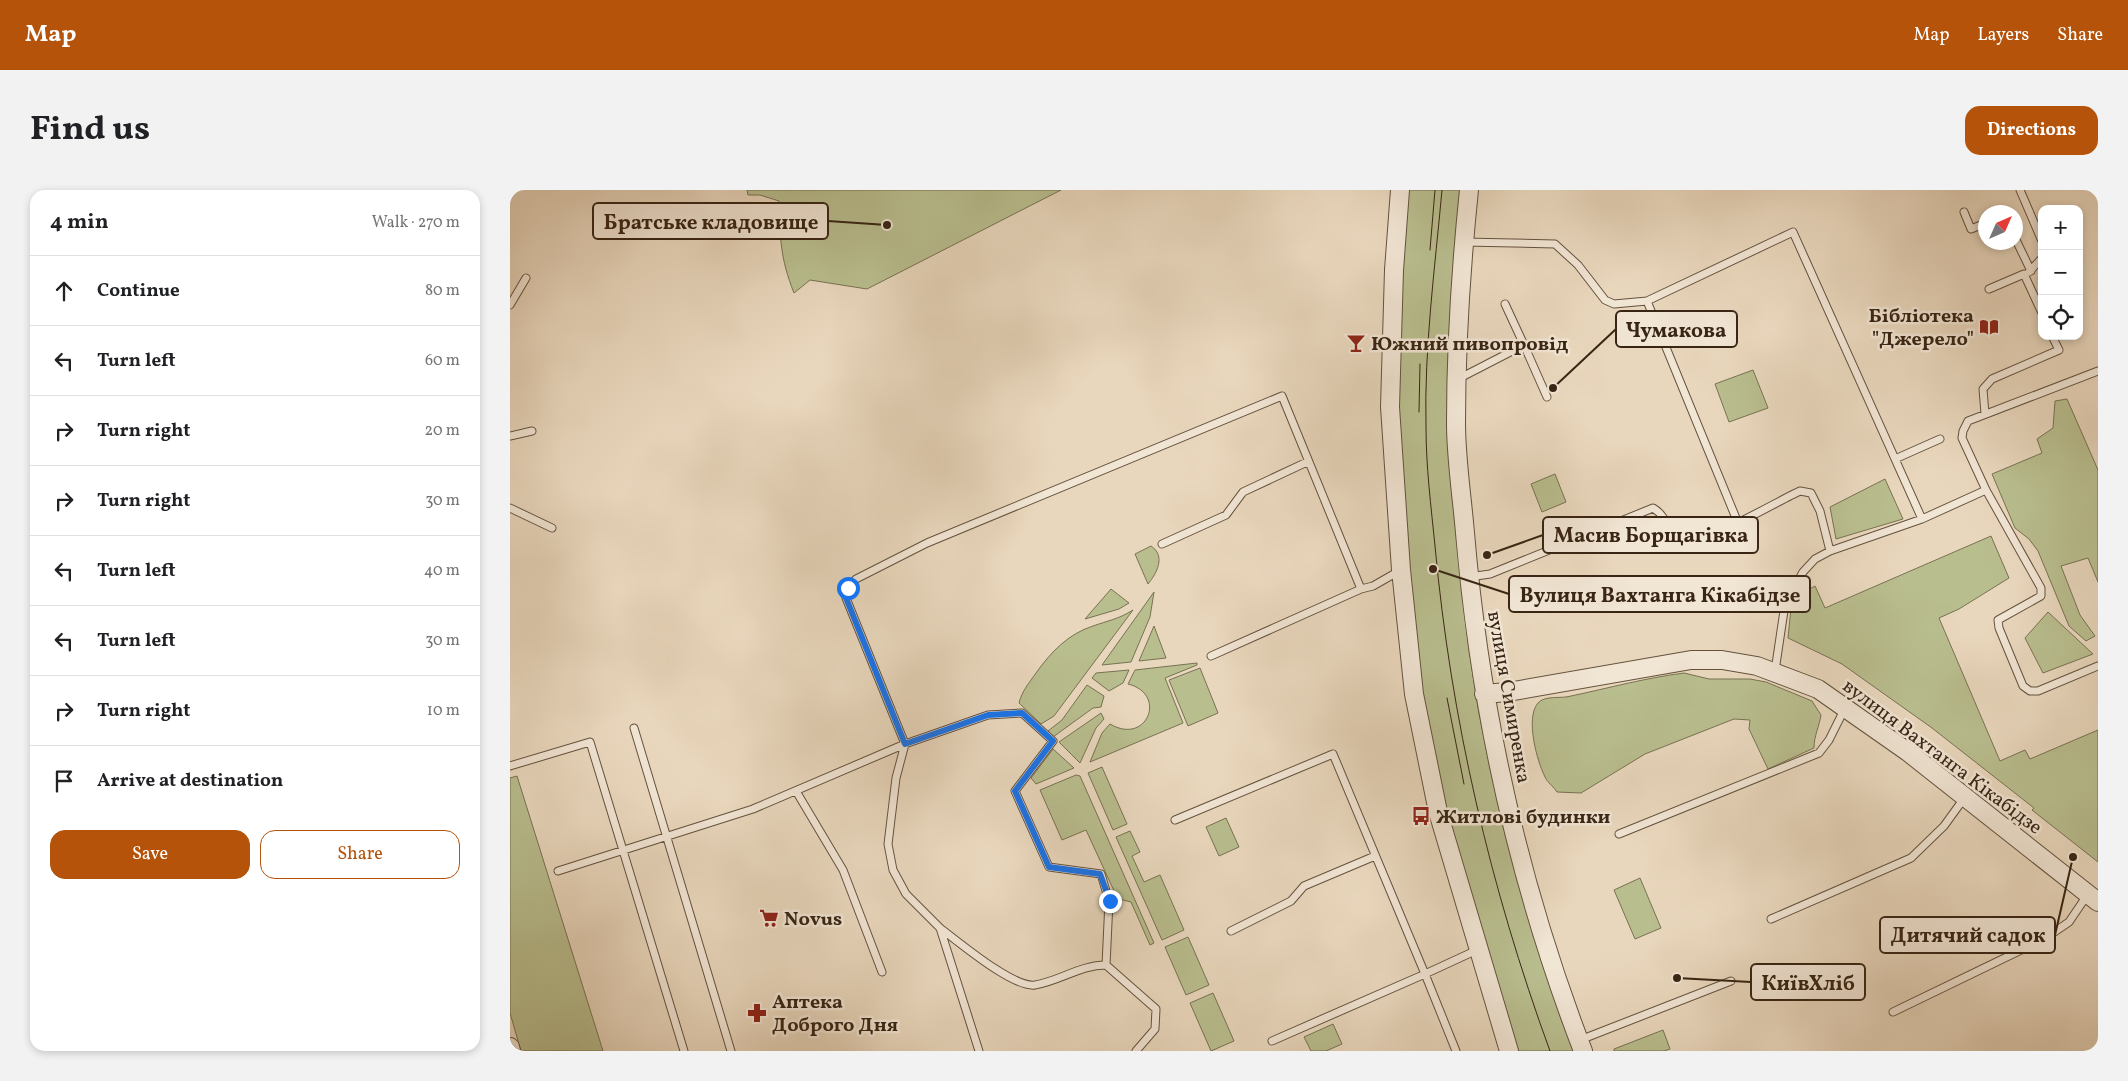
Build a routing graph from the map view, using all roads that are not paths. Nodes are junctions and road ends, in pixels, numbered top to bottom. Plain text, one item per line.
1 (1400, 190) edge
2 (1469, 190) edge
3 (2020, 190) edge
4 (1964, 212) dead end
5 (1978, 226) edge
6 (2038, 232) edge
7 (1464, 242) junction
8 (2019, 250) edge
9 (2038, 262) edge
10 (2027, 273) junction
11 (526, 278) dead end
12 (1989, 289) dead end
13 (1647, 301) junction
14 (2038, 302) edge
15 (1505, 304) dead end
16 (510, 305) edge
17 (2054, 340) edge
18 (1524, 344) junction
19 (2098, 370) edge
20 (1458, 379) junction
21 (1548, 397) dead end
22 (1985, 414) junction
23 (532, 431) dead end
24 (510, 436) edge
25 (1940, 439) dead end
26 (1895, 459) junction
27 (1308, 462) junction
28 (1986, 490) junction
29 (510, 508) edge
30 (1922, 519) junction
31 (1738, 523) junction
32 (552, 528) dead end
33 (1162, 544) dead end
34 (1830, 551) junction
35 (1402, 570) junction
36 (1469, 577) junction
37 (1360, 589) junction
38 (1211, 656) dead end
39 (2098, 666) edge
40 (1775, 672) junction
41 (1484, 694) junction
42 (1845, 708) junction
43 (634, 728) dead end
44 (905, 744) junction
45 (510, 766) edge
46 (796, 790) junction
47 (1965, 797) junction
48 (1175, 820) dead end
49 (1619, 834) dead end
50 (667, 837) junction
51 (623, 851) junction
52 (1375, 856) junction
53 (558, 871) dead end
54 (2093, 898) edge
55 (1771, 920) dead end
56 (940, 928) junction
57 (1231, 931) dead end
58 (1477, 950) junction
59 (1106, 965) junction
60 (882, 972) dead end
61 (1424, 974) junction
62 (1731, 981) dead end
63 (1894, 1012) dead end
64 (1272, 1041) dead end
65 (1581, 1046) edge
66 (510, 1047) edge
67 (511, 1051) edge
68 (684, 1051) edge
69 (731, 1051) edge
70 (979, 1051) edge
71 (1136, 1051) edge
72 (1456, 1051) edge
73 (1509, 1051) edge

1 - 35 street
2 - 7 street, вулиця Симиренка
3 - 6 lane
4 - 5 lane
7 - 13 lane
7 - 20 street, вулиця Симиренка
8 - 10 lane
9 - 10 lane
10 - 12 lane
10 - 14 lane
11 - 16 lane
13 - 26 lane
13 - 31 lane
15 - 18 lane
17 - 22 lane
18 - 20 lane
18 - 21 lane
19 - 22 lane
20 - 36 street, вулиця Симиренка
22 - 28 lane
23 - 24 lane
25 - 26 lane
26 - 30 lane
27 - 33 lane
27 - 37 lane
27 - 44 lane
28 - 30 lane
28 - 39 lane
29 - 32 lane
30 - 34 lane
31 - 34 lane
31 - 36 lane
34 - 40 lane
35 - 37 lane
35 - 58 street
36 - 41 street, вулиця Симиренка
37 - 38 lane
40 - 41 street, вулиця Вахтанга Кікабідзе
40 - 42 street, вулиця Вахтанга Кікабідзе
41 - 65 street, вулиця Симиренка
42 - 47 street, вулиця Вахтанга Кікабідзе
42 - 49 lane
43 - 50 lane
44 - 46 lane
44 - 56 lane
44 - 59 lane
45 - 51 lane
46 - 50 lane
46 - 60 lane
47 - 54 street, вулиця Вахтанга Кікабідзе
47 - 55 lane
48 - 52 lane
50 - 51 lane
50 - 69 lane
51 - 53 lane
51 - 68 lane
52 - 57 lane
52 - 61 lane
54 - 63 lane
56 - 59 lane
56 - 70 lane
58 - 61 lane
58 - 73 street
59 - 71 lane
61 - 64 lane
61 - 72 lane
62 - 65 lane
66 - 67 street

